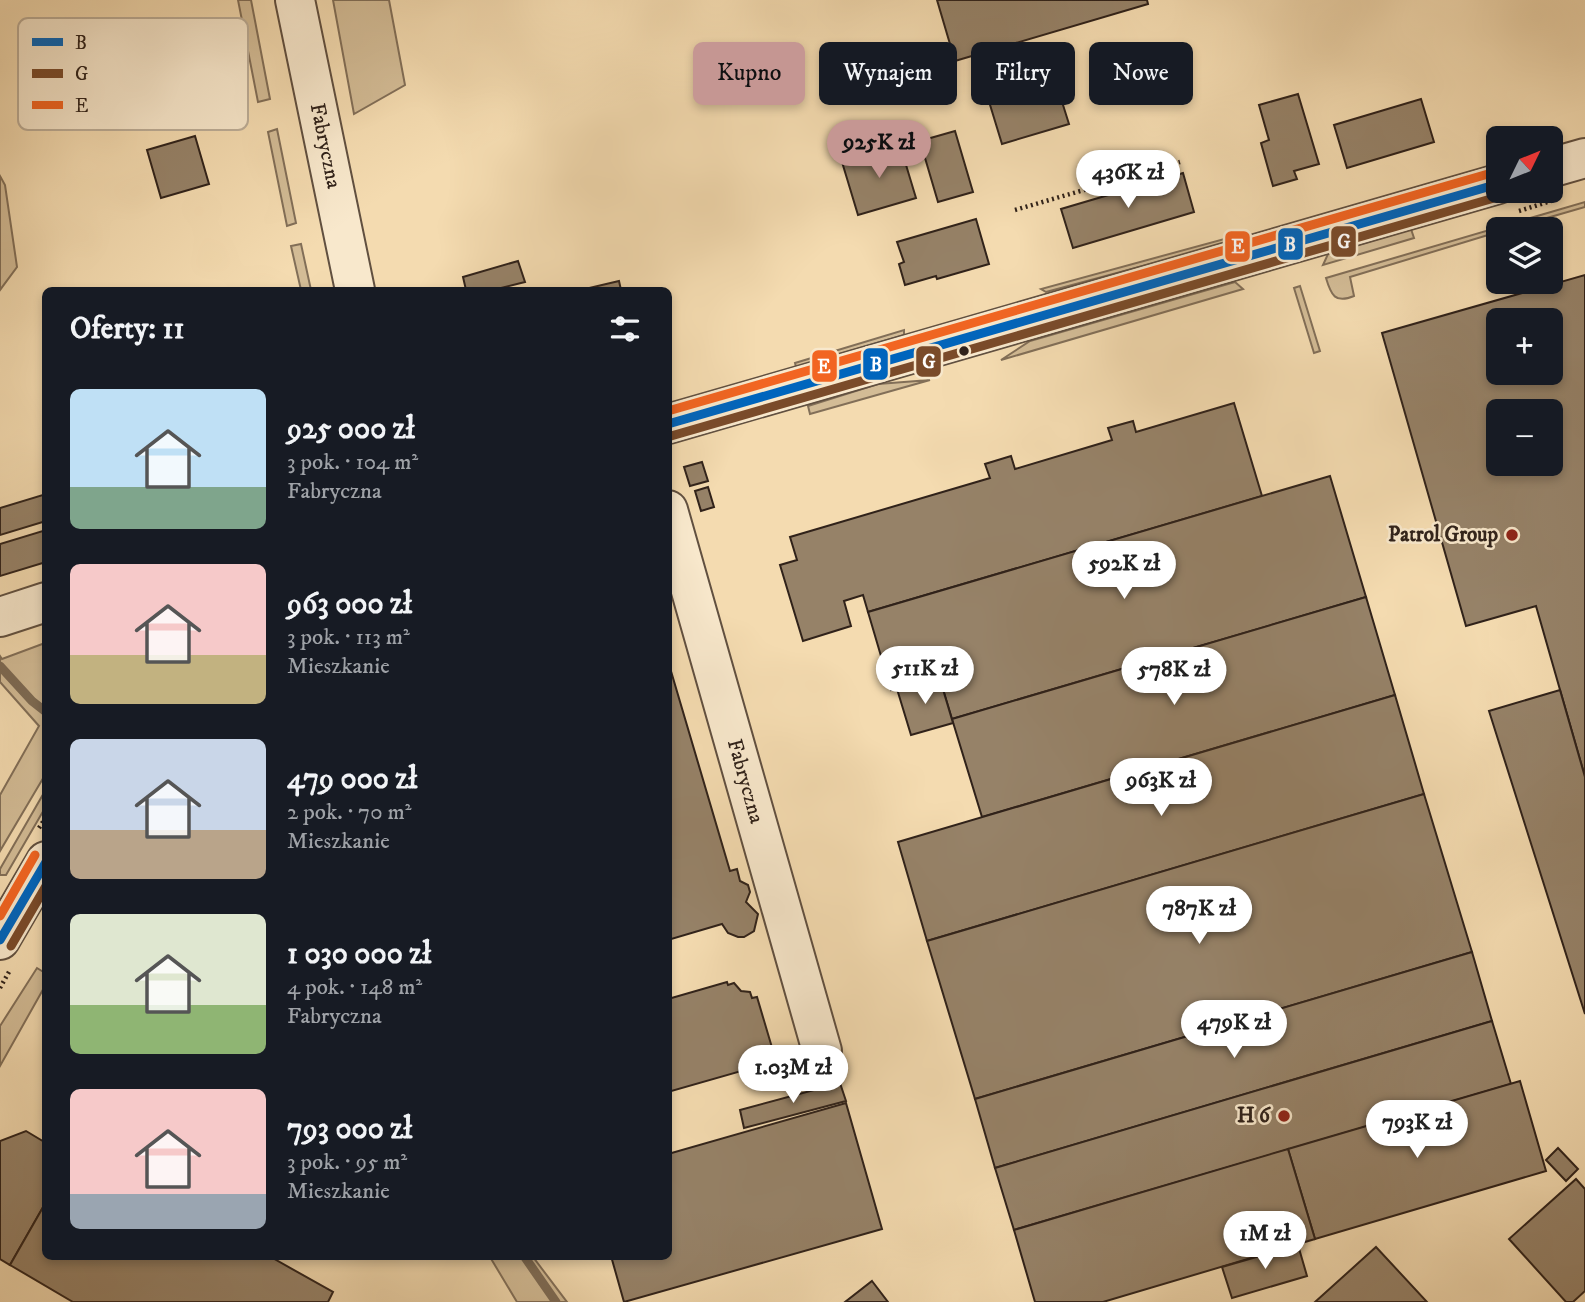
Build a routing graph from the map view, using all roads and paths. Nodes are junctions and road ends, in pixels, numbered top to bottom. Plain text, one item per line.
1 (295, 0) edge
2 (1585, 158) edge
3 (1180, 162) dead end
4 (1563, 164) edge
5 (1486, 187) edge
6 (1015, 210) dead end
7 (354, 287) edge
8 (672, 423) edge
9 (672, 524) edge
10 (42, 603) edge
11 (0, 617) edge
12 (42, 868) edge
13 (0, 940) edge
14 (822, 1051) dead end

1 - 7 street, Fabryczna
2 - 4 street
3 - 6 path
5 - 8 street
9 - 14 street, Fabryczna
10 - 11 street
12 - 13 street

